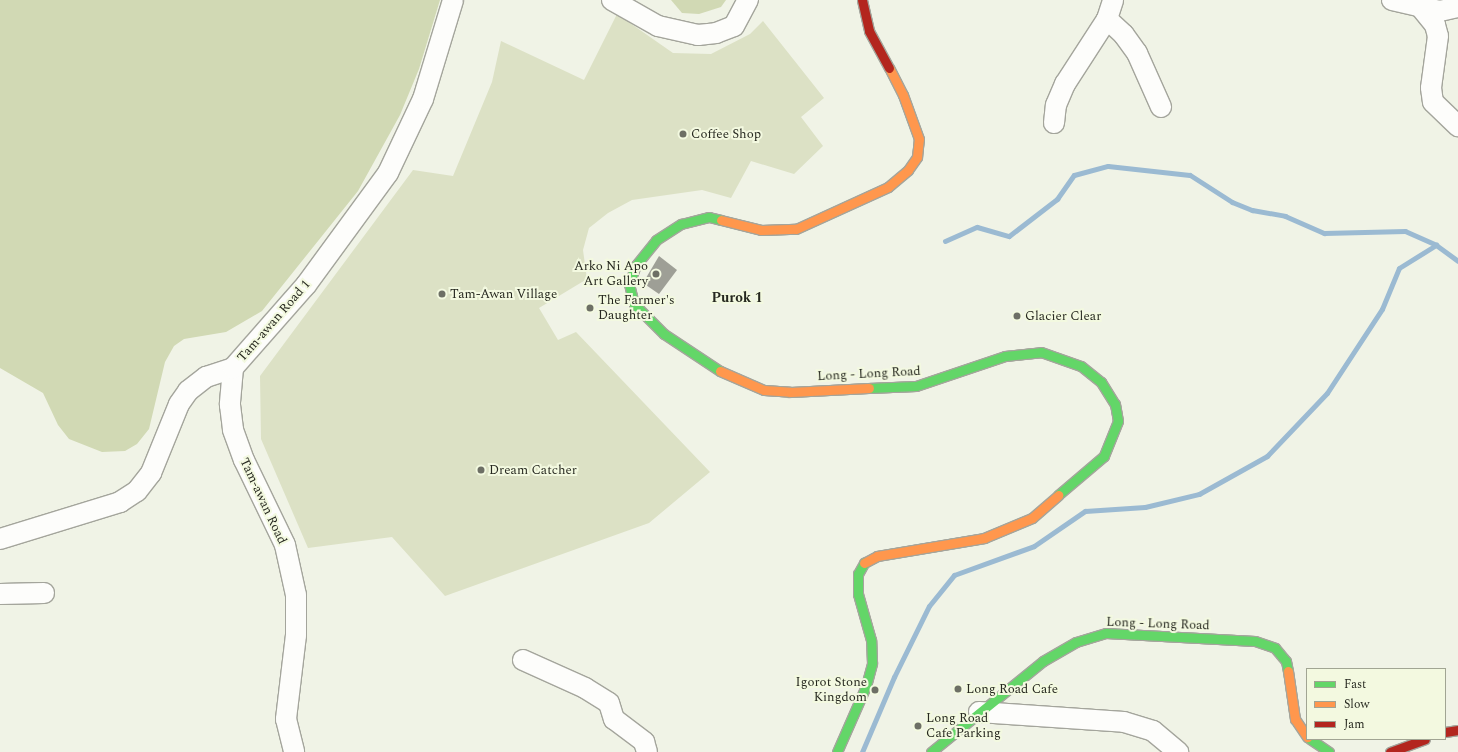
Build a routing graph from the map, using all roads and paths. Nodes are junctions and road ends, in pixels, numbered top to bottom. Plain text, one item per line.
1 (453, 0) edge
2 (612, 0) edge
3 (748, 0) edge
4 (862, 0) edge
5 (1113, 0) edge
6 (1392, 0) edge
7 (1458, 7) edge
8 (1422, 9) junction
9 (1107, 19) junction
10 (1160, 108) dead end
11 (1054, 123) dead end
12 (1458, 126) edge
13 (233, 368) junction
14 (0, 539) edge
15 (44, 593) dead end
16 (0, 594) edge
17 (523, 660) dead end
18 (980, 712) junction
19 (1458, 730) edge
20 (1446, 732) edge
21 (1306, 734) edge
22 (1311, 740) edge
23 (1422, 740) edge
24 (294, 752) edge
25 (647, 752) edge
26 (837, 752) edge
27 (931, 752) edge
28 (1178, 752) edge
29 (1329, 752) edge
30 (1390, 752) edge

1 - 13 street, Tam-awan Road 1
2 - 3 street
4 - 26 main road, Long - Long Road
5 - 9 street
6 - 8 street
7 - 8 street
8 - 12 street
9 - 10 street
9 - 11 street
13 - 14 street, Tam-awan Road 1
13 - 24 street, Tam-awan Road
15 - 16 street
17 - 25 street
18 - 21 main road, Long - Long Road
18 - 27 main road, Long - Long Road
18 - 28 street
19 - 20 main road
22 - 29 main road
23 - 30 main road

